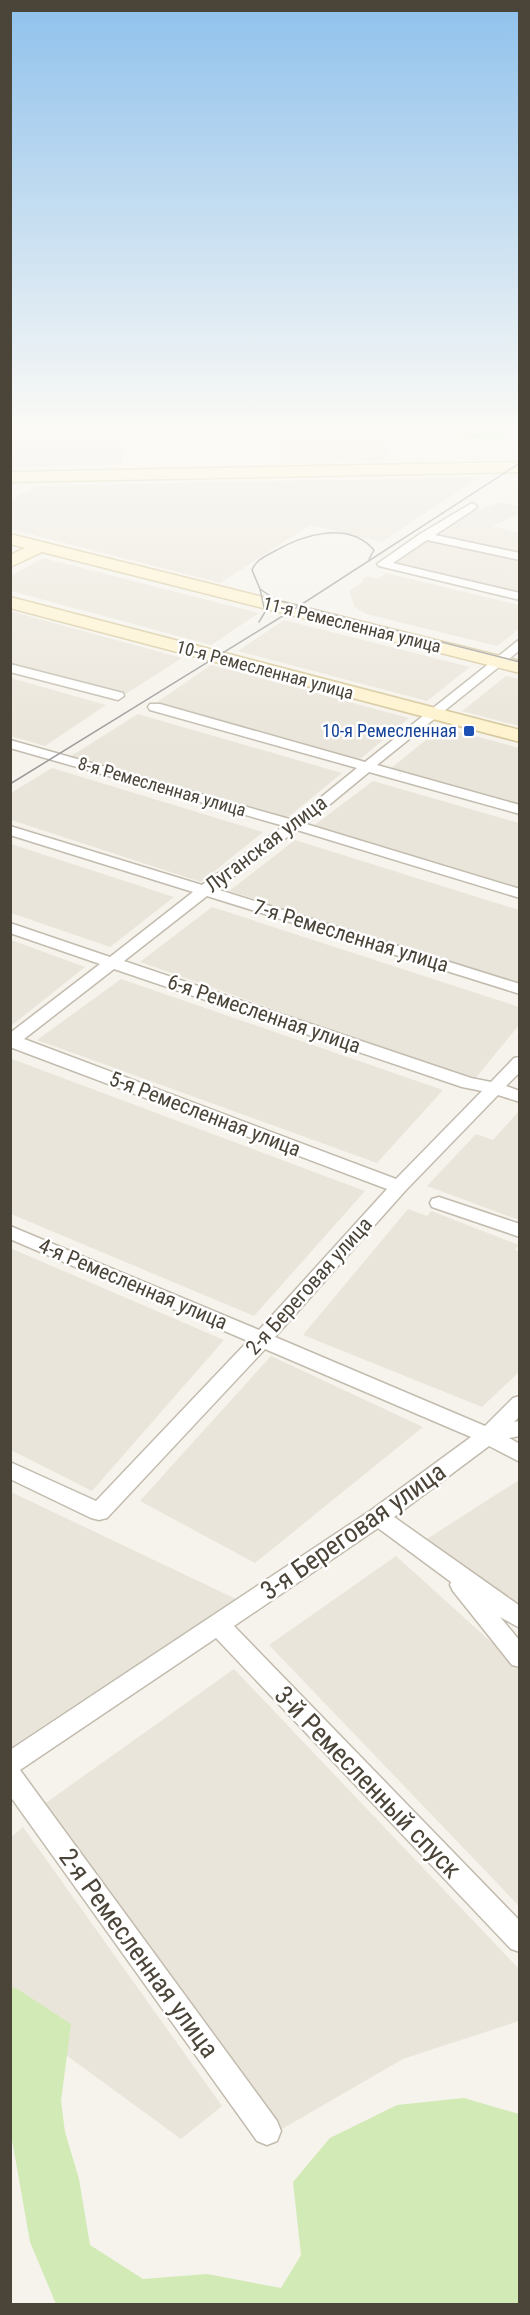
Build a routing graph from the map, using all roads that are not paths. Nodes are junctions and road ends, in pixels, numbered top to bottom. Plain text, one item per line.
1 (430, 532) edge
2 (424, 536) junction
3 (10, 539) edge
4 (41, 546) junction
5 (519, 557) edge
6 (10, 562) edge
7 (519, 597) edge
8 (10, 602) edge
9 (519, 643) edge
10 (497, 661) junction
11 (519, 667) edge
12 (10, 668) edge
13 (118, 696) dead end
14 (155, 707) dead end
15 (433, 714) junction
16 (519, 736) edge
17 (10, 744) edge
18 (368, 767) junction
19 (519, 810) edge
20 (295, 825) junction
21 (10, 830) edge
22 (205, 890) junction
23 (519, 894) edge
24 (10, 928) edge
25 (113, 963) junction
26 (519, 989) edge
27 (11, 1041) edge
28 (519, 1062) edge
29 (496, 1088) junction
30 (519, 1097) edge
31 (399, 1187) junction
32 (439, 1203) dead end
33 (10, 1232) edge
34 (519, 1232) edge
35 (262, 1339) junction
36 (519, 1403) edge
37 (519, 1428) edge
38 (488, 1436) junction
39 (519, 1454) edge
40 (10, 1470) edge
41 (378, 1517) junction
42 (447, 1568) junction
43 (519, 1619) edge
44 (217, 1623) junction
45 (519, 1658) edge
46 (10, 1764) edge
47 (10, 1776) edge
48 (519, 1940) edge
49 (267, 2131) dead end

1 - 2 street
2 - 5 street
2 - 7 street
3 - 4 main road, 11-я Ремесленная улица
4 - 6 main road
4 - 10 main road, 11-я Ремесленная улица
8 - 15 main road, 10-я Ремесленная улица
9 - 10 street, Луганская улица
10 - 11 main road, 11-я Ремесленная улица
10 - 15 street, Луганская улица
12 - 13 street
14 - 18 street
15 - 16 main road, 10-я Ремесленная улица
15 - 18 street, Луганская улица
17 - 20 street, 8-я Ремесленная улица
18 - 19 street
18 - 20 street, Луганская улица
20 - 22 street, Луганская улица
20 - 23 street, 8-я Ремесленная улица
21 - 22 street, 7-я Ремесленная улица
22 - 25 street, Луганская улица
22 - 26 street, 7-я Ремесленная улица
24 - 25 street, 6-я Ремесленная улица
25 - 27 street, Луганская улица
25 - 29 street, 6-я Ремесленная улица
27 - 31 street, 5-я Ремесленная улица
28 - 29 street, 2-я Береговая улица
29 - 30 street, 6-я Ремесленная улица
29 - 31 street, 2-я Береговая улица
31 - 35 street, 2-я Береговая улица
32 - 34 street
33 - 35 street, 4-я Ремесленная улица
35 - 38 street, 4-я Ремесленная улица
35 - 40 street, 2-я Береговая улица
36 - 38 street, 3-я Береговая улица
37 - 38 street, 3-я Береговая улица
38 - 39 street, 4-я Ремесленная улица
38 - 41 street, 3-я Береговая улица
41 - 42 street
41 - 44 street, 3-я Береговая улица
42 - 43 street
42 - 45 street
44 - 46 street
44 - 48 street, 3-й Ремесленный спуск
47 - 49 street, 2-я Ремесленная улица

